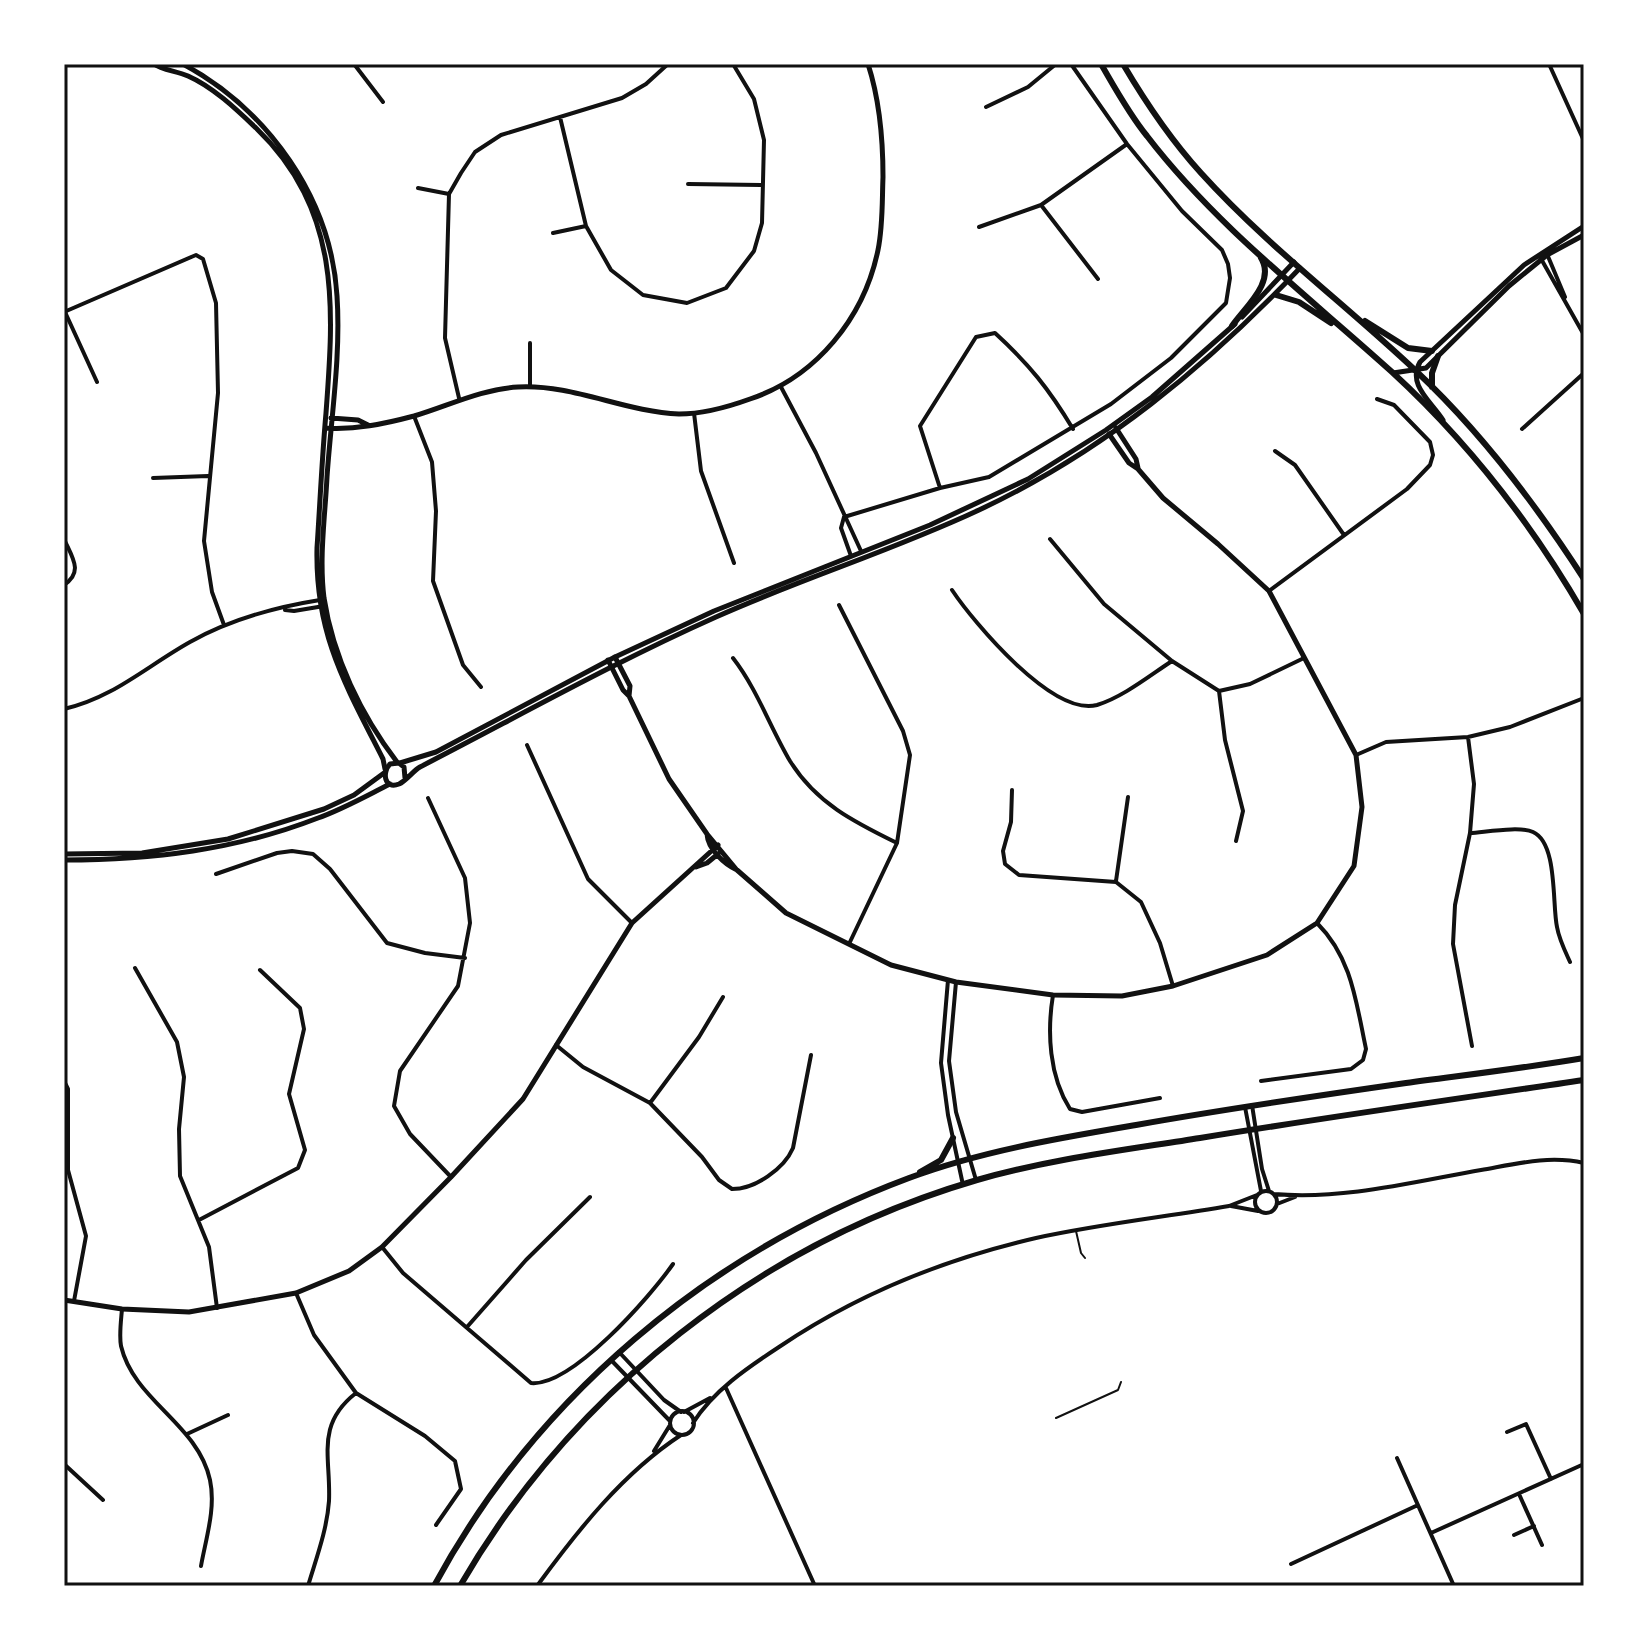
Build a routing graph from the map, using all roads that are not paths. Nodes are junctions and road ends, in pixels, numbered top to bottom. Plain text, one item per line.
1 (183, 64) edge
2 (354, 64) edge
3 (668, 64) edge
4 (733, 64) edge
5 (868, 64) edge
6 (1056, 64) edge
7 (1071, 64) edge
8 (1101, 64) edge
9 (1123, 64) edge
10 (1549, 64) edge
11 (154, 65) edge
12 (167, 66) edge
13 (383, 102) dead end
14 (986, 107) dead end
15 (560, 117) junction
16 (1584, 141) edge
17 (1127, 144) junction
18 (688, 184) dead end
19 (761, 185) junction
20 (418, 188) dead end
21 (449, 194) junction
22 (1041, 205) junction
23 (586, 226) junction
24 (1584, 226) edge
25 (979, 227) dead end
26 (553, 233) dead end
27 (1584, 235) edge
28 (1257, 252) junction
29 (1543, 254) junction
30 (1294, 262) junction
31 (1300, 268) junction
32 (1285, 278) junction
33 (1098, 279) dead end
34 (1276, 295) junction
35 (65, 312) edge
36 (1355, 315) junction
37 (1232, 326) junction
38 (1584, 335) edge
39 (530, 343) dead end
40 (1366, 349) junction
41 (1435, 354) junction
42 (1415, 370) junction
43 (1393, 373) junction
44 (1584, 373) edge
45 (97, 382) dead end
46 (530, 387) junction
47 (781, 387) junction
48 (1432, 387) junction
49 (459, 398) junction
50 (1377, 399) dead end
51 (694, 413) junction
52 (414, 416) junction
53 (328, 418) junction
54 (369, 425) junction
55 (1116, 427) junction
56 (1448, 427) junction
57 (328, 429) junction
58 (1073, 429) junction
59 (1522, 429) dead end
60 (1108, 433) junction
61 (1275, 451) dead end
62 (1138, 469) junction
63 (208, 476) junction
64 (153, 478) dead end
65 (940, 488) junction
66 (844, 517) junction
67 (1344, 535) junction
68 (64, 539) edge
69 (1050, 539) dead end
70 (862, 555) junction
71 (852, 558) junction
72 (734, 563) dead end
73 (1584, 579) edge
74 (64, 585) edge
75 (952, 590) dead end
76 (1269, 591) junction
77 (322, 603) junction
78 (839, 605) dead end
79 (1584, 614) edge
80 (224, 625) junction
81 (733, 658) dead end
82 (1304, 658) junction
83 (617, 660) junction
84 (1172, 661) junction
85 (610, 663) junction
86 (481, 687) dead end
87 (1219, 691) junction
88 (629, 696) junction
89 (1584, 698) edge
90 (64, 709) edge
91 (1468, 737) junction
92 (527, 745) dead end
93 (1356, 755) junction
94 (398, 763) junction
95 (384, 771) junction
96 (405, 778) junction
97 (391, 784) junction
98 (1012, 790) dead end
99 (1128, 797) dead end
100 (428, 798) dead end
101 (1470, 833) junction
102 (1236, 841) dead end
103 (897, 843) junction
104 (718, 850) junction
105 (64, 857) edge
106 (216, 874) dead end
107 (1116, 882) junction
108 (632, 923) junction
109 (1317, 923) junction
110 (848, 946) junction
111 (465, 958) junction
112 (1570, 962) dead end
113 (135, 968) dead end
114 (260, 970) dead end
115 (948, 980) junction
116 (956, 982) junction
117 (1173, 986) junction
118 (1053, 995) junction
119 (723, 997) dead end
120 (556, 1045) junction
121 (1472, 1046) dead end
122 (811, 1055) dead end
123 (1584, 1057) edge
124 (1584, 1080) edge
125 (64, 1081) edge
126 (1261, 1081) dead end
127 (1160, 1098) dead end
128 (650, 1103) junction
129 (1249, 1105) junction
130 (1253, 1129) junction
131 (953, 1138) junction
132 (970, 1159) junction
133 (959, 1163) junction
134 (1584, 1163) edge
135 (66, 1170) edge
136 (451, 1177) junction
137 (910, 1178) junction
138 (976, 1181) junction
139 (963, 1185) junction
140 (1259, 1193) junction
141 (1272, 1193) junction
142 (1297, 1196) junction
143 (590, 1197) dead end
144 (1277, 1204) junction
145 (1229, 1206) junction
146 (1258, 1211) junction
147 (199, 1220) junction
148 (1076, 1231) junction
149 (382, 1247) junction
150 (1085, 1258) dead end
151 (673, 1264) dead end
152 (296, 1293) junction
153 (64, 1300) edge
154 (74, 1301) junction
155 (217, 1308) junction
156 (122, 1309) junction
157 (467, 1327) junction
158 (619, 1352) junction
159 (611, 1359) junction
160 (635, 1370) junction
161 (627, 1377) junction
162 (1121, 1382) dead end
163 (726, 1387) junction
164 (356, 1393) junction
165 (712, 1398) junction
166 (682, 1412) junction
167 (228, 1415) dead end
168 (1056, 1418) dead end
169 (670, 1423) junction
170 (693, 1423) junction
171 (1507, 1432) dead end
172 (187, 1434) junction
173 (681, 1435) junction
174 (653, 1453) junction
175 (1397, 1458) dead end
176 (64, 1464) edge
177 (1584, 1464) edge
178 (1551, 1479) junction
179 (1519, 1494) junction
180 (103, 1500) dead end
181 (1418, 1505) junction
182 (436, 1525) dead end
183 (1534, 1526) junction
184 (1431, 1533) junction
185 (1514, 1535) dead end
186 (1542, 1545) dead end
187 (1291, 1564) dead end
188 (201, 1566) dead end
189 (308, 1586) edge
190 (434, 1586) edge
191 (460, 1586) edge
192 (537, 1586) edge
193 (815, 1586) edge
194 (1454, 1586) edge

1 - 53 street
2 - 13 street
3 - 15 street
4 - 19 street
5 - 47 street
6 - 14 street
7 - 17 street
8 - 28 main road
9 - 30 main road
10 - 16 street
11 - 12 street
12 - 53 street
15 - 21 street
15 - 23 street
17 - 22 street
17 - 58 street
18 - 19 street
19 - 23 street
20 - 21 street
21 - 49 street
22 - 25 street
22 - 33 street
23 - 26 street
24 - 29 street
27 - 29 street
28 - 32 main road
28 - 37 main road
29 - 38 street
29 - 41 street
30 - 31 main road
30 - 32 street
31 - 32 street
31 - 36 main road
32 - 34 street
32 - 37 street
32 - 40 main road
34 - 40 main road
34 - 55 street
35 - 45 street
35 - 63 street
36 - 41 main road
36 - 42 main road
37 - 55 street
39 - 46 street
40 - 43 main road
41 - 42 street
41 - 48 main road
42 - 43 street
42 - 48 main road
42 - 56 street
43 - 56 main road
44 - 59 street
46 - 49 street
46 - 51 street
47 - 51 street
47 - 66 street
48 - 73 main road
49 - 52 street
50 - 67 street
51 - 72 street
52 - 54 street
52 - 86 street
53 - 54 street
53 - 57 street
54 - 57 street
55 - 60 street
55 - 62 street
56 - 79 main road
57 - 77 street
58 - 65 street
58 - 65 street
60 - 62 street
60 - 70 street
61 - 67 street
62 - 76 street
63 - 64 street
63 - 80 street
65 - 66 street
66 - 70 street
66 - 71 street
67 - 76 street
68 - 74 street
69 - 84 street
70 - 71 street
71 - 83 street
75 - 84 street
76 - 82 street
77 - 80 street
77 - 94 street
77 - 95 street
78 - 103 street
80 - 90 street
81 - 103 street
82 - 87 street
82 - 93 street
83 - 85 street
83 - 88 street
84 - 87 street
85 - 88 street
85 - 94 street
85 - 96 street
87 - 102 street
88 - 104 street
89 - 91 street
91 - 93 street
91 - 101 street
92 - 108 street
93 - 109 street
94 - 95 street
94 - 96 street
95 - 97 street
95 - 105 street
96 - 97 street
97 - 105 street
98 - 107 street
99 - 107 street
100 - 111 street
101 - 112 street
101 - 121 street
103 - 110 street
104 - 108 street
104 - 110 street
106 - 111 street
107 - 117 street
108 - 120 street
109 - 117 street
109 - 126 street
110 - 115 street
111 - 136 street
113 - 147 street
114 - 147 street
115 - 116 street
115 - 131 street
116 - 118 street
116 - 132 street
117 - 118 street
118 - 127 street
119 - 128 street
120 - 128 street
120 - 136 street
122 - 128 street
123 - 129 main road
124 - 130 main road
125 - 135 street
129 - 130 street
129 - 132 main road
130 - 138 main road
130 - 140 street
130 - 141 street
131 - 133 street
131 - 137 main road
132 - 133 main road
132 - 138 street
133 - 137 main road
133 - 139 street
134 - 142 street
135 - 154 street
136 - 149 street
137 - 158 main road
138 - 139 main road
139 - 160 main road
140 - 141 street
140 - 145 street
140 - 146 street
141 - 142 street
141 - 144 street
142 - 144 street
143 - 157 street
144 - 146 street
145 - 146 street
145 - 148 street
147 - 155 street
148 - 150 lane
148 - 163 street
149 - 152 street
149 - 157 street
151 - 157 street
152 - 155 street
152 - 164 street
153 - 154 street
154 - 156 street
155 - 156 street
156 - 172 street
158 - 159 main road
158 - 160 street
159 - 161 street
159 - 190 main road
160 - 161 main road
160 - 166 street
161 - 169 street
161 - 191 main road
162 - 168 lane
163 - 165 street
163 - 193 street
164 - 182 street
164 - 189 street
165 - 166 street
165 - 170 street
166 - 169 street
166 - 170 street
167 - 172 street
169 - 173 street
169 - 174 street
170 - 173 street
171 - 178 street
172 - 188 street
173 - 174 street
174 - 192 street
175 - 181 street
176 - 180 street
177 - 178 street
178 - 179 street
179 - 183 street
179 - 184 street
181 - 184 street
181 - 187 street
183 - 185 street
183 - 186 street
184 - 194 street

